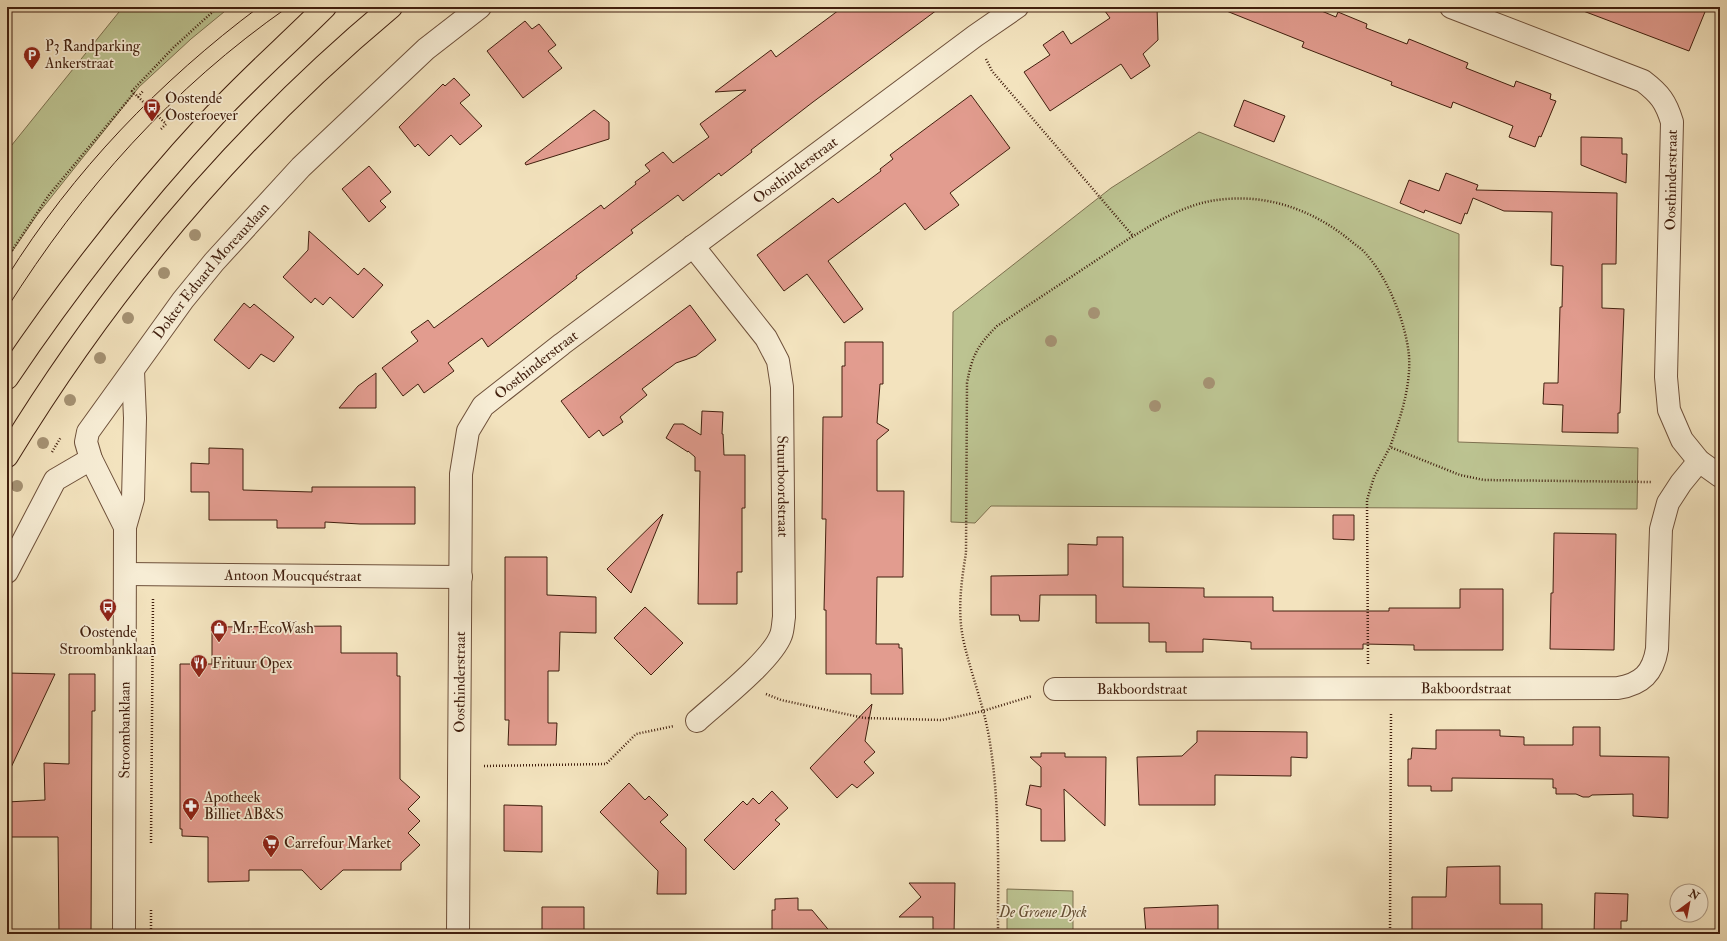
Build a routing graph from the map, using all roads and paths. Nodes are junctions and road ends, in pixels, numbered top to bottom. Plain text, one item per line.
1 (218, 7) edge
2 (325, 7) edge
3 (391, 7) edge
4 (480, 7) edge
5 (1017, 7) edge
6 (1451, 7) edge
7 (975, 36) junction
8 (144, 91) dead end
9 (134, 93) junction
10 (138, 97) junction
11 (161, 129) dead end
12 (1133, 236) junction
13 (693, 246) junction
14 (7, 258) edge
15 (133, 371) junction
16 (7, 378) edge
17 (1390, 447) junction
18 (7, 456) edge
19 (91, 459) junction
20 (1699, 461) junction
21 (1720, 476) edge
22 (1681, 483) junction
23 (125, 527) junction
24 (7, 572) edge
25 (126, 574) junction
26 (153, 574) junction
27 (461, 577) junction
28 (739, 683) junction
29 (1055, 689) joint
30 (1368, 689) junction
31 (1391, 689) junction
32 (983, 711) junction
33 (697, 721) joint
34 (459, 766) junction
35 (151, 851) dead end
36 (151, 906) dead end
37 (124, 934) edge
38 (151, 934) edge
39 (458, 934) edge
40 (998, 934) edge
41 (1390, 934) edge

1 - 9 path
2 - 16 main road
3 - 18 main road
4 - 15 street, Dokter Eduard Moreauxlaan
5 - 7 street, Oosthinderstraat
6 - 20 street, Oosthinderstraat
7 - 12 path
7 - 13 street, Oosthinderstraat
8 - 10 path
9 - 10 path
9 - 14 path
10 - 11 path
12 - 17 path
12 - 32 path
13 - 27 street, Oosthinderstraat
13 - 28 street, Stuurboordstraat
15 - 19 street, Dokter Eduard Moreauxlaan
15 - 23 street, Stroombanklaan
17 - 22 path
17 - 30 path
19 - 23 street, Stroombanklaan
19 - 24 street
20 - 21 street, Oosthinderstraat
20 - 22 street, Bakboordstraat
22 - 31 street, Bakboordstraat
23 - 25 street, Stroombanklaan
25 - 26 street, Antoon Moucquéstraat
25 - 37 street, Stroombanklaan
26 - 27 street, Antoon Moucquéstraat
26 - 35 path
27 - 34 street, Oosthinderstraat
28 - 32 path
28 - 33 street, Stuurboordstraat
29 - 30 street, Bakboordstraat
29 - 32 path
30 - 31 street, Bakboordstraat
31 - 41 path
32 - 40 path
33 - 34 path
34 - 39 street, Oosthinderstraat
36 - 38 path

